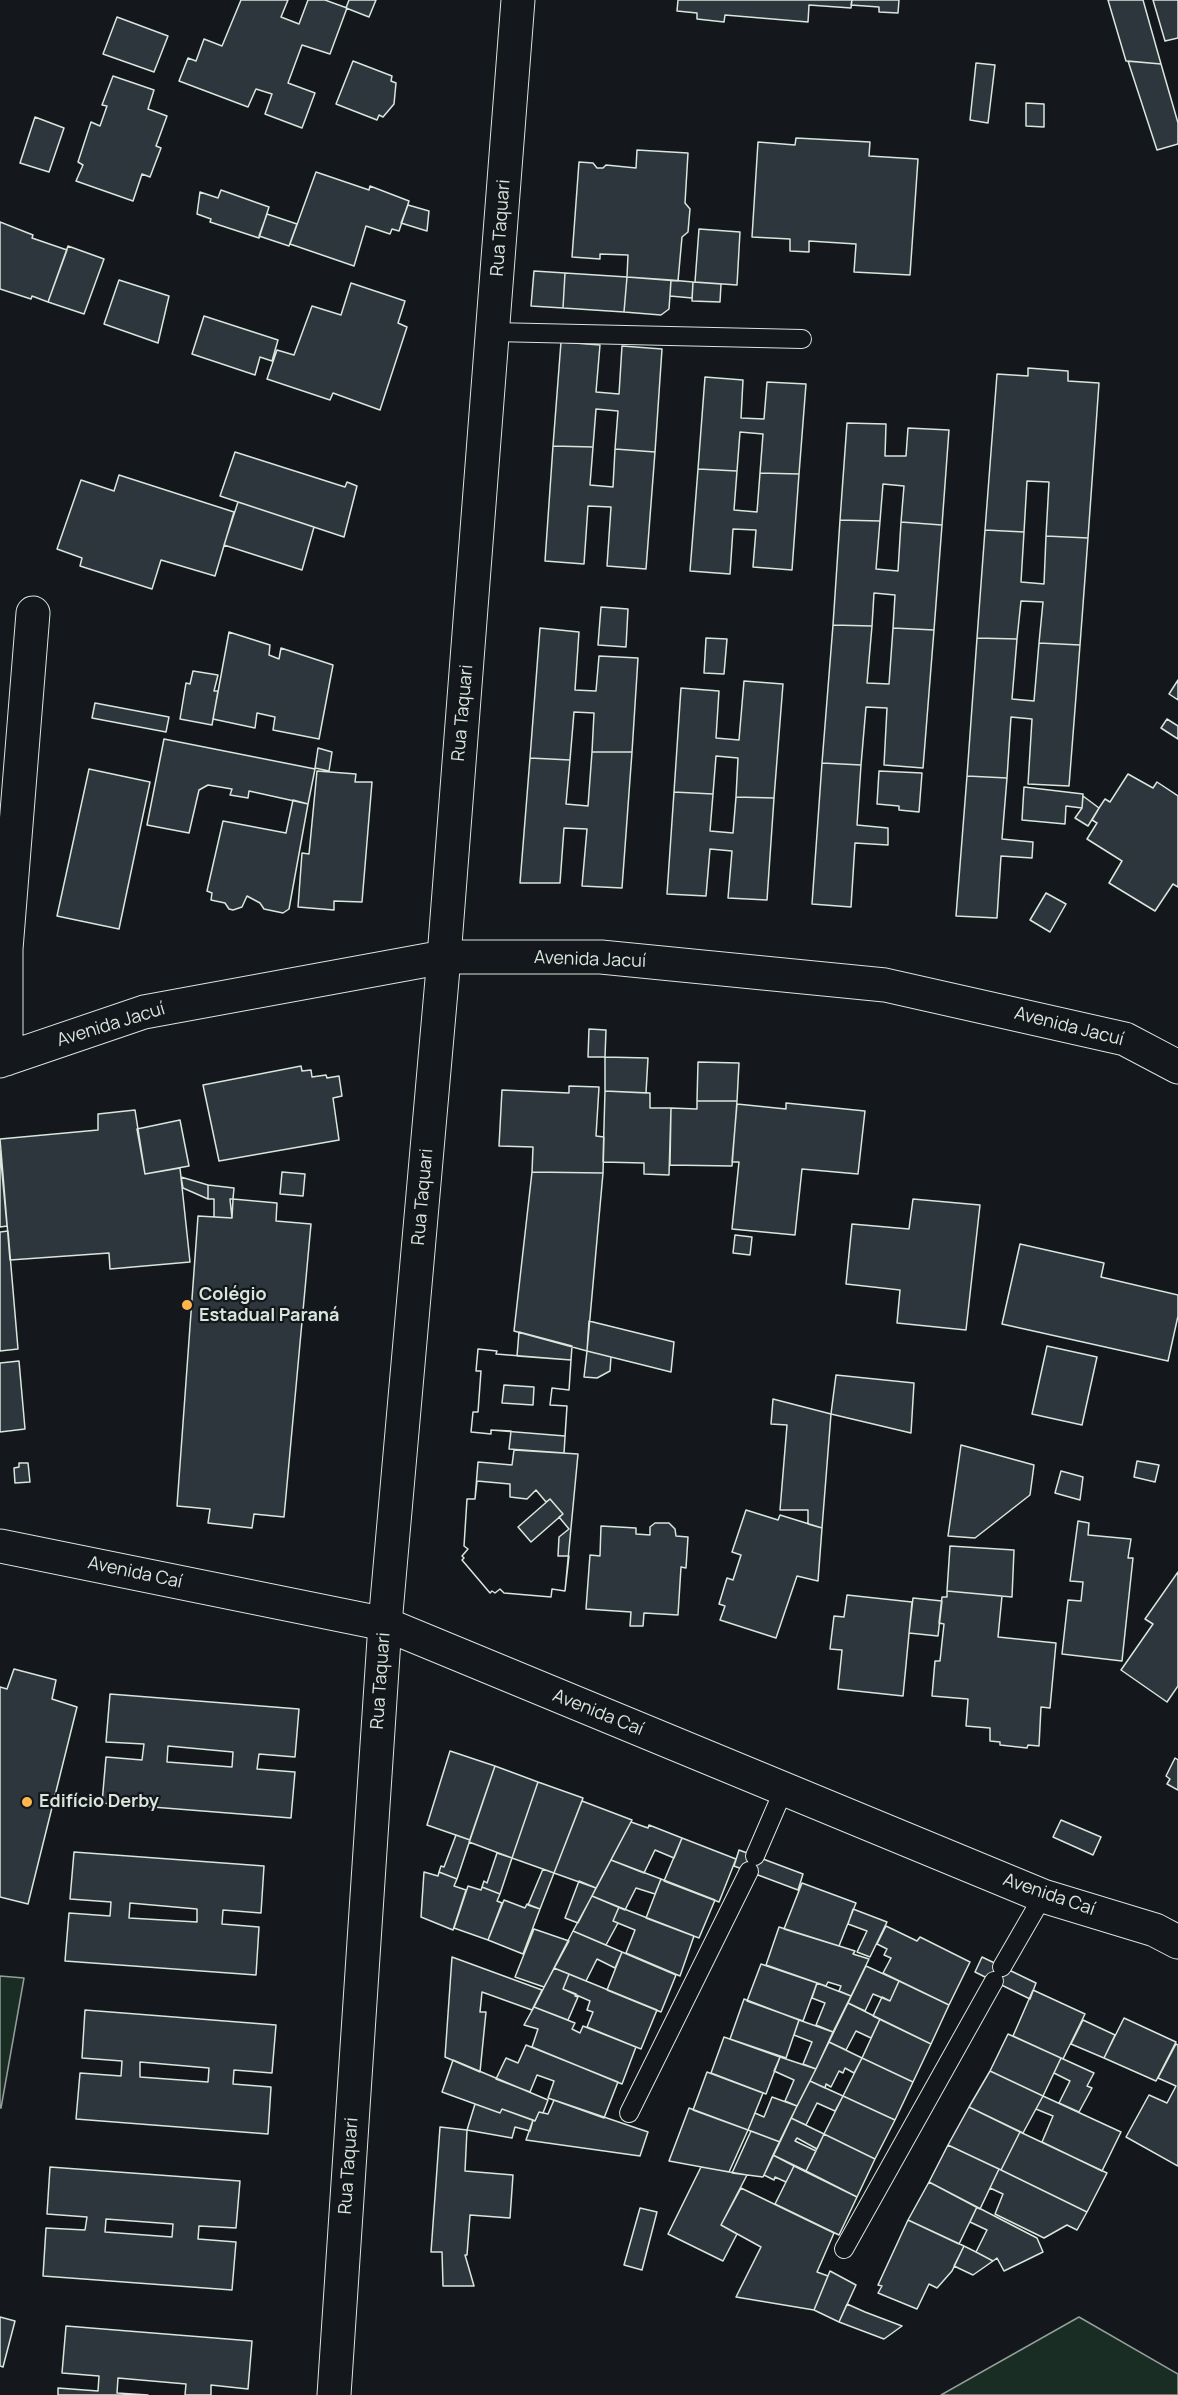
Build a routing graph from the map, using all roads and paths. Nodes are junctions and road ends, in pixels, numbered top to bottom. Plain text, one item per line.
1 (518, 0) edge
2 (494, 332) junction
3 (802, 339) dead end
4 (33, 613) dead end
5 (444, 957) junction
6 (3, 1060) edge
7 (1178, 1067) edge
8 (0, 1546) edge
9 (385, 1624) junction
10 (783, 1789) junction
11 (1042, 1896) junction
12 (1170, 1930) edge
13 (629, 2113) dead end
14 (844, 2249) dead end
15 (334, 2395) edge

1 - 2 street, Rua Taquari
2 - 3 lane
2 - 5 street, Rua Taquari
4 - 6 street
5 - 6 street, Avenida Jacuí
5 - 7 street, Avenida Jacuí
5 - 9 street, Rua Taquari
8 - 9 street, Avenida Caí
9 - 10 street, Avenida Caí
9 - 15 street, Rua Taquari
10 - 11 street, Avenida Caí
10 - 13 lane
11 - 12 street, Avenida Caí
11 - 14 lane

